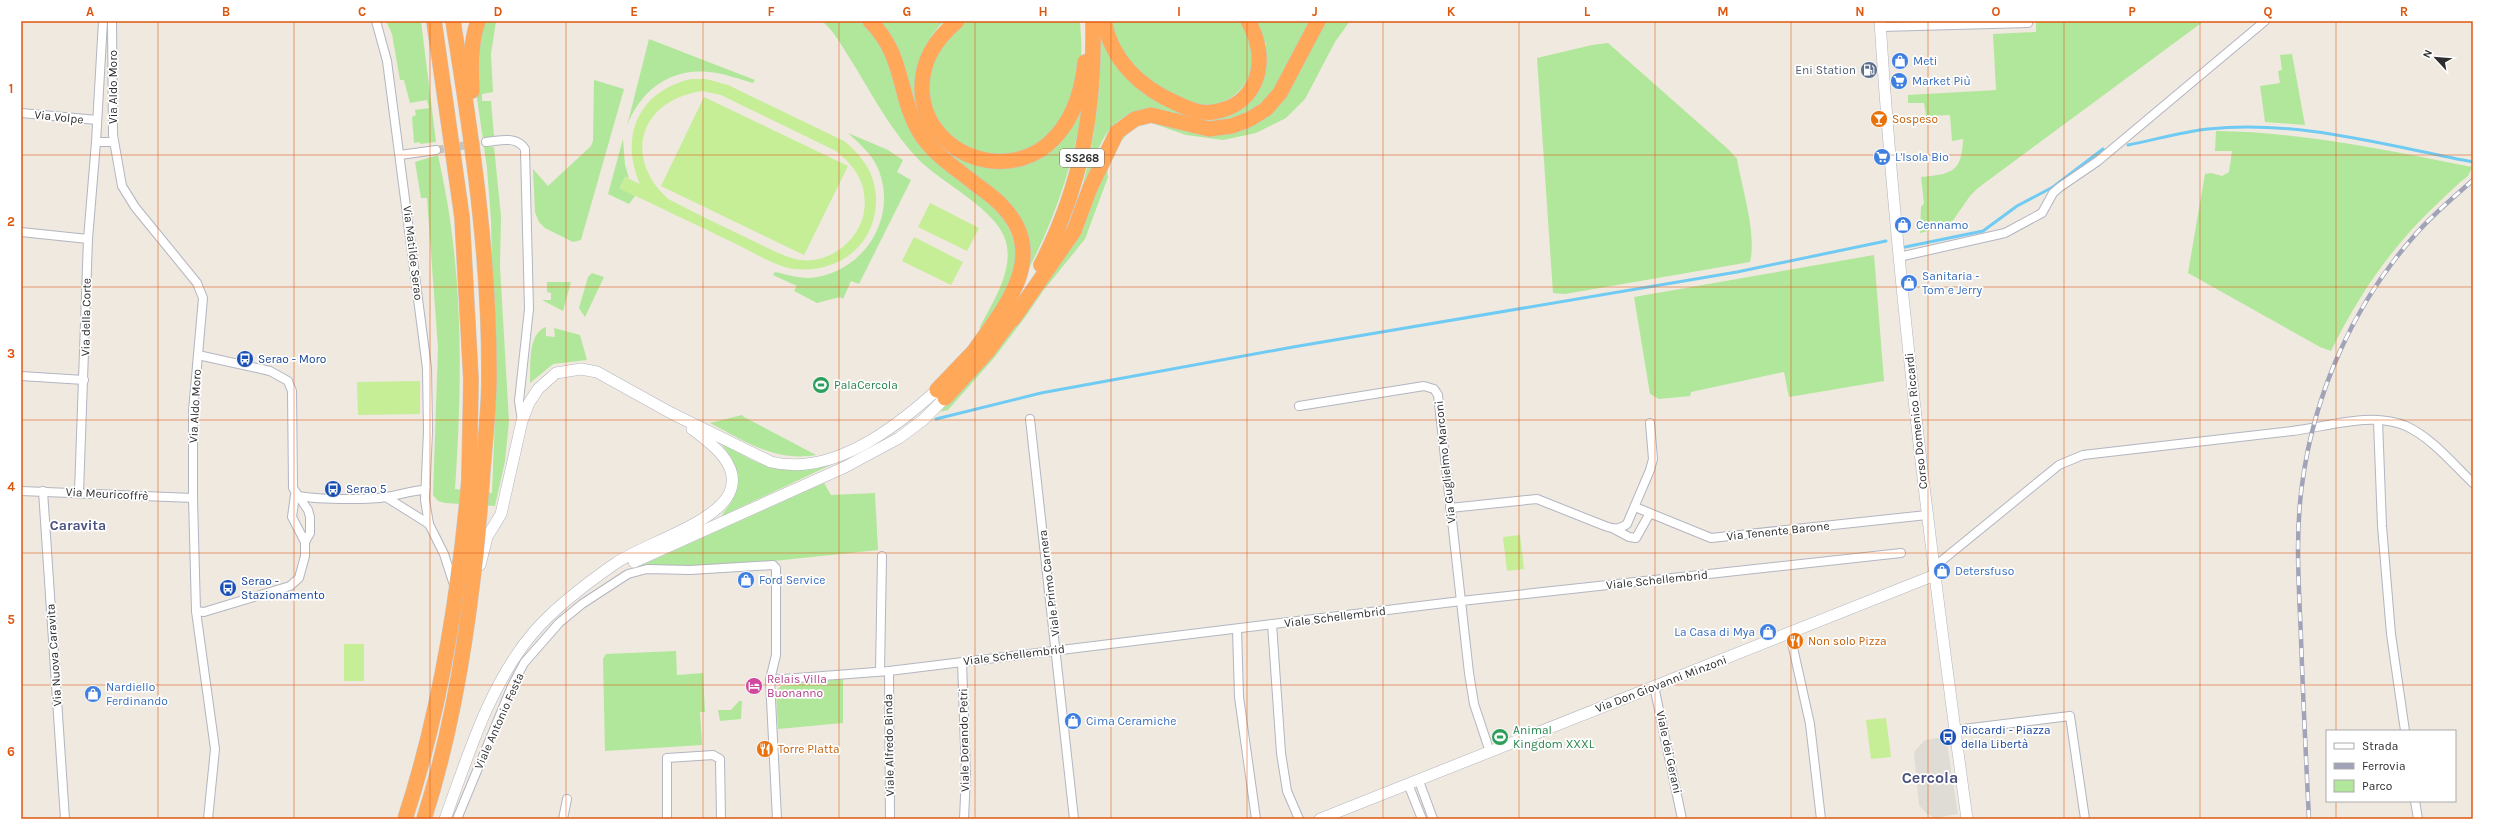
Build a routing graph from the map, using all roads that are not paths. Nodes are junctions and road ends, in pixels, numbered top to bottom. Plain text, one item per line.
1 (103, 21) edge
2 (112, 21) edge
3 (376, 21) edge
4 (426, 21) edge
5 (434, 21) edge
6 (453, 21) edge
7 (478, 21) edge
8 (870, 21) edge
9 (957, 21) edge
10 (1087, 21) edge
11 (1093, 21) edge
12 (1104, 21) edge
13 (1248, 21) edge
14 (1318, 21) edge
15 (2265, 21) edge
16 (2028, 23) dead end
17 (1880, 24) edge
18 (21, 113) edge
19 (97, 120) junction
20 (471, 136) junction
21 (96, 142) junction
22 (113, 142) junction
23 (486, 142) tunnel mouth
24 (436, 150) tunnel mouth
25 (400, 155) junction
26 (462, 217) junction
27 (21, 232) edge
28 (88, 239) junction
29 (1899, 257) junction
30 (1030, 286) junction
31 (1013, 319) junction
32 (975, 350) junction
33 (198, 354) junction
34 (21, 376) edge
35 (84, 380) junction
36 (941, 394) junction
37 (1299, 406) dead end
38 (671, 413) junction
39 (1030, 419) dead end
40 (522, 421) junction
41 (2378, 421) junction
42 (1650, 423) dead end
43 (476, 481) junction
44 (2473, 483) edge
45 (426, 487) junction
46 (43, 490) junction
47 (21, 491) edge
48 (79, 492) junction
49 (295, 495) junction
50 (386, 497) junction
51 (193, 498) junction
52 (1635, 507) junction
53 (1450, 508) junction
54 (1650, 513) junction
55 (1927, 515) junction
56 (429, 524) junction
57 (1614, 529) junction
58 (305, 542) junction
59 (1901, 553) dead end
60 (882, 556) dead end
61 (1935, 571) junction
62 (595, 579) junction
63 (1461, 601) junction
64 (196, 611) junction
65 (465, 617) junction
66 (1272, 624) junction
67 (1237, 629) junction
68 (1790, 634) junction
69 (1056, 650) junction
70 (962, 662) junction
71 (880, 671) junction
72 (889, 671) junction
73 (770, 680) junction
74 (1654, 686) junction
75 (1955, 730) junction
76 (2405, 730) edge
77 (1490, 752) junction
78 (1414, 782) junction
79 (567, 800) dead end
80 (2415, 802) edge
81 (65, 819) edge
82 (208, 819) edge
83 (405, 819) edge
84 (418, 819) edge
85 (424, 819) edge
86 (445, 819) edge
87 (457, 819) edge
88 (563, 819) edge
89 (666, 819) edge
90 (721, 819) edge
91 (778, 819) edge
92 (890, 819) edge
93 (964, 819) edge
94 (1074, 819) edge
95 (1256, 819) edge
96 (1299, 819) edge
97 (1320, 819) edge
98 (1422, 819) edge
99 (1433, 819) edge
100 (1682, 819) edge
101 (1822, 819) edge
102 (1967, 819) edge
103 (2084, 819) edge
104 (2418, 819) edge

1 - 19 street, Via della Corte
2 - 22 street, Via Aldo Moro
3 - 25 street, Via Matilde Serao
4 - 26 highway
5 - 26 highway
6 - 20 highway
7 - 20 highway
8 - 32 highway
9 - 10 highway
11 - 30 highway, SS268
12 - 13 highway
14 - 31 highway
15 - 29 street
16 - 17 street
17 - 29 street, Corso Domenico Riccardi
18 - 19 street, Via Volpe
19 - 21 street, Via della Corte
20 - 43 highway
21 - 22 street
21 - 28 street, Via della Corte
22 - 33 street, Via Aldo Moro
23 - 40 street
24 - 25 street
25 - 45 street, Via Matilde Serao
26 - 43 highway
27 - 28 street
28 - 35 street, Via della Corte
29 - 55 street, Corso Domenico Riccardi
30 - 31 highway, SS268
30 - 32 highway, SS268
31 - 36 highway, SS268
32 - 36 highway, SS268
33 - 49 street
33 - 51 street, Via Aldo Moro
34 - 35 street
35 - 48 street, Via della Corte
36 - 38 street
36 - 62 street
37 - 53 street, Via Guglielmo Marconi
38 - 40 street
38 - 62 street
39 - 69 street, Viale Primo Carnera
40 - 65 street
41 - 44 street
41 - 61 street
41 - 76 street
42 - 52 street
43 - 83 highway, bridge
43 - 85 highway, bridge
45 - 50 street
45 - 56 street, Via Matilde Serao
46 - 47 street, Via Meuricoffrè
46 - 48 street, Via Meuricoffrè
46 - 81 street, Via Nuova Caravita
48 - 51 street, Via Meuricoffrè
49 - 50 street
49 - 58 street
49 - 58 street
50 - 56 street
51 - 64 street, Via Aldo Moro
52 - 54 street, Via Tenente Barone
52 - 57 street
53 - 57 street
53 - 63 street, Via Guglielmo Marconi
54 - 55 street, Via Tenente Barone
54 - 57 street
55 - 61 street, Corso Domenico Riccardi
56 - 65 street
58 - 64 street
59 - 63 street, Viale Schellembrid
60 - 71 street
61 - 68 street, Via Don Giovanni Minzoni
61 - 75 street, Corso Domenico Riccardi
62 - 86 street
63 - 66 street, Viale Schellembrid
63 - 77 street, Via Guglielmo Marconi
64 - 82 street, Via Aldo Moro
65 - 84 street
66 - 67 street, Viale Schellembrid
66 - 96 street
67 - 69 street, Viale Schellembrid
67 - 95 street
68 - 74 street, Via Don Giovanni Minzoni
68 - 101 street
69 - 70 street, Viale Schellembrid
69 - 94 street, Viale Primo Carnera
70 - 72 street, Viale Schellembrid
70 - 93 street, Viale Dorando Petri
71 - 72 street, Viale Schellembrid
71 - 73 street, Viale Schellembrid
72 - 92 street, Viale Alfredo Binda
73 - 87 street, Viale Antonio Festa
73 - 91 street
74 - 77 street, Via Don Giovanni Minzoni
74 - 100 street, Viale dei Gerani
75 - 102 street, Corso Domenico Riccardi
75 - 103 street
77 - 78 street, Via Don Giovanni Minzoni
78 - 97 street, Via Don Giovanni Minzoni
78 - 98 street
78 - 99 street
79 - 88 street
80 - 104 street
89 - 90 street

